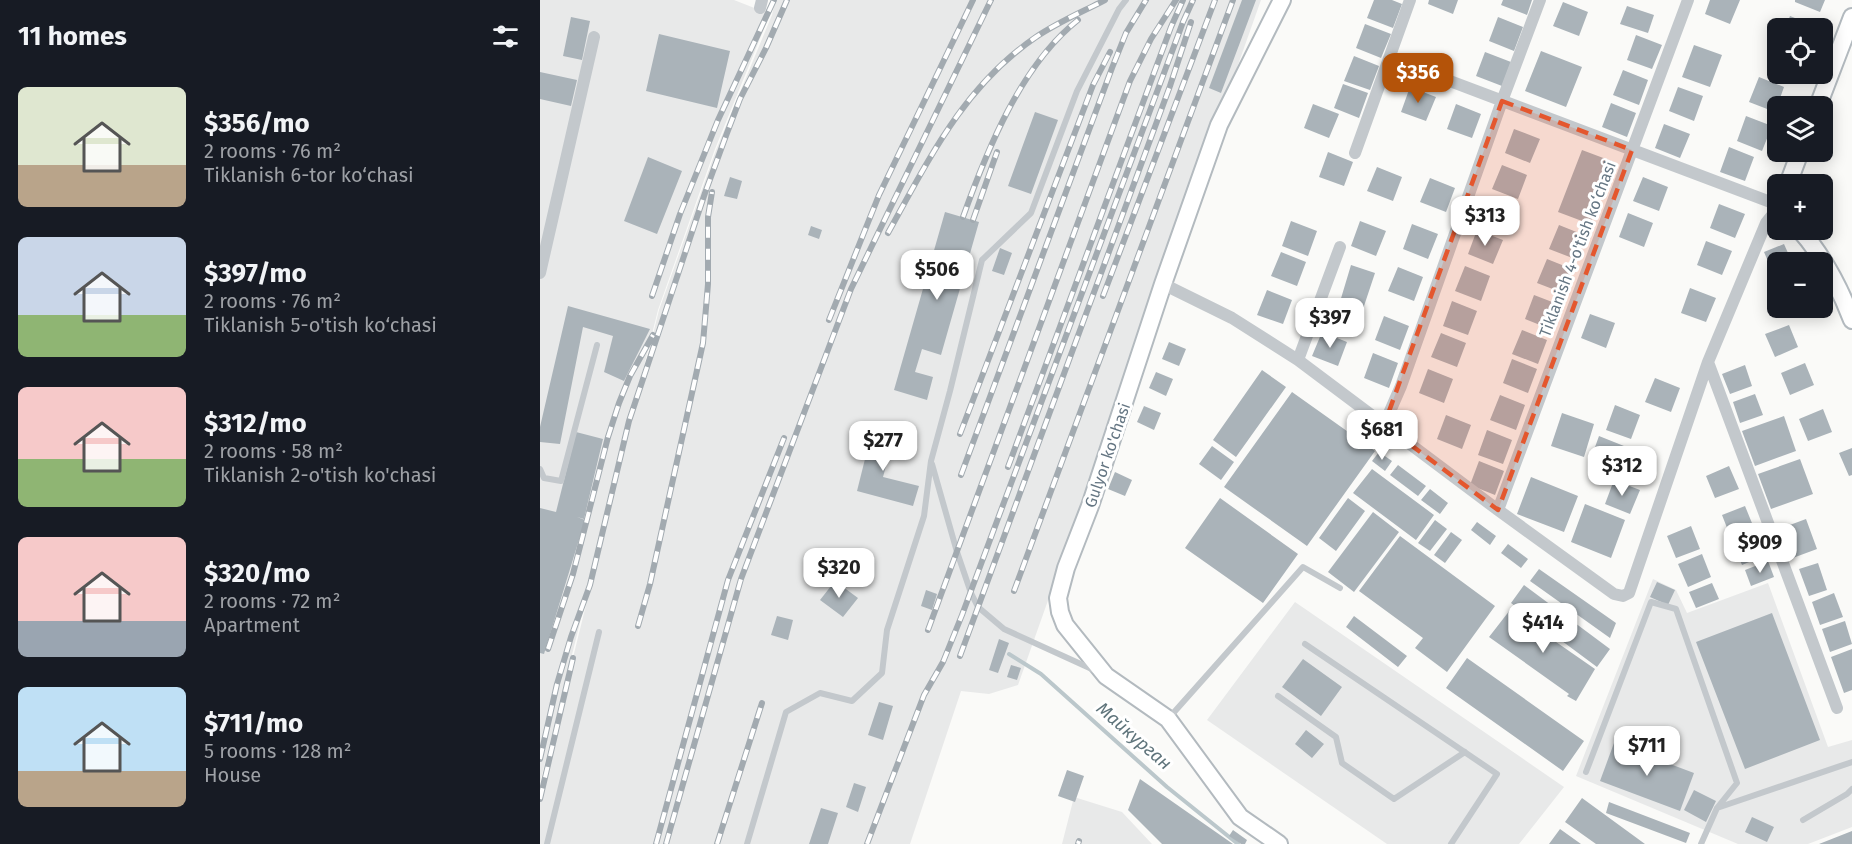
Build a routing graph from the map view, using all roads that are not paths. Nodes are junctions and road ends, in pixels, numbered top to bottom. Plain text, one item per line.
1 (1126, 0) edge
2 (1282, 0) edge
3 (1410, 0) edge
4 (1540, 0) edge
5 (1688, 0) edge
6 (1852, 17) edge
7 (594, 38) dead end
8 (1389, 58) junction
9 (1822, 96) edge
10 (1502, 101) junction
11 (1632, 150) junction
12 (1355, 153) dead end
13 (1767, 202) edge
14 (1767, 222) edge
15 (1808, 240) edge
16 (1340, 247) dead end
17 (542, 251) edge
18 (540, 273) edge
19 (1163, 284) junction
20 (1852, 320) edge
21 (597, 345) dead end
22 (1298, 360) junction
23 (1708, 363) junction
24 (1384, 425) junction
25 (931, 460) junction
26 (540, 469) edge
27 (1497, 510) junction
28 (1340, 588) dead end
29 (599, 632) dead end
30 (1305, 644) dead end
31 (1106, 676) junction
32 (1278, 696) dead end
33 (1837, 708) dead end
34 (1168, 719) junction
35 (1465, 752) junction
36 (1852, 762) edge
37 (1586, 772) dead end
38 (1852, 789) edge
39 (1717, 808) junction
40 (1803, 820) dead end
41 (547, 844) edge
42 (747, 844) edge
43 (1279, 844) edge
44 (1451, 844) edge
45 (1701, 844) edge

1 - 25 lane
2 - 19 street, Gulyor ko'chasi
3 - 8 street
4 - 10 street
5 - 11 street, Tiklanish 4-o'tish ko‘chasi
6 - 9 street
7 - 17 street
8 - 10 street
8 - 12 street
10 - 11 street
10 - 24 street
11 - 13 street
11 - 27 street, Tiklanish 4-o'tish ko‘chasi
14 - 23 street
15 - 20 street
16 - 22 street
17 - 18 street
19 - 22 street
19 - 31 street, Gulyor ko'chasi
21 - 26 lane
22 - 24 street
23 - 27 street
23 - 33 street
24 - 27 street
25 - 31 lane
25 - 42 lane
28 - 34 lane
29 - 41 lane
30 - 35 lane
31 - 34 street, Gulyor ko'chasi
32 - 35 lane
34 - 43 street, Gulyor ko'chasi
35 - 44 lane
36 - 39 lane
37 - 39 lane
38 - 40 lane
39 - 45 lane

